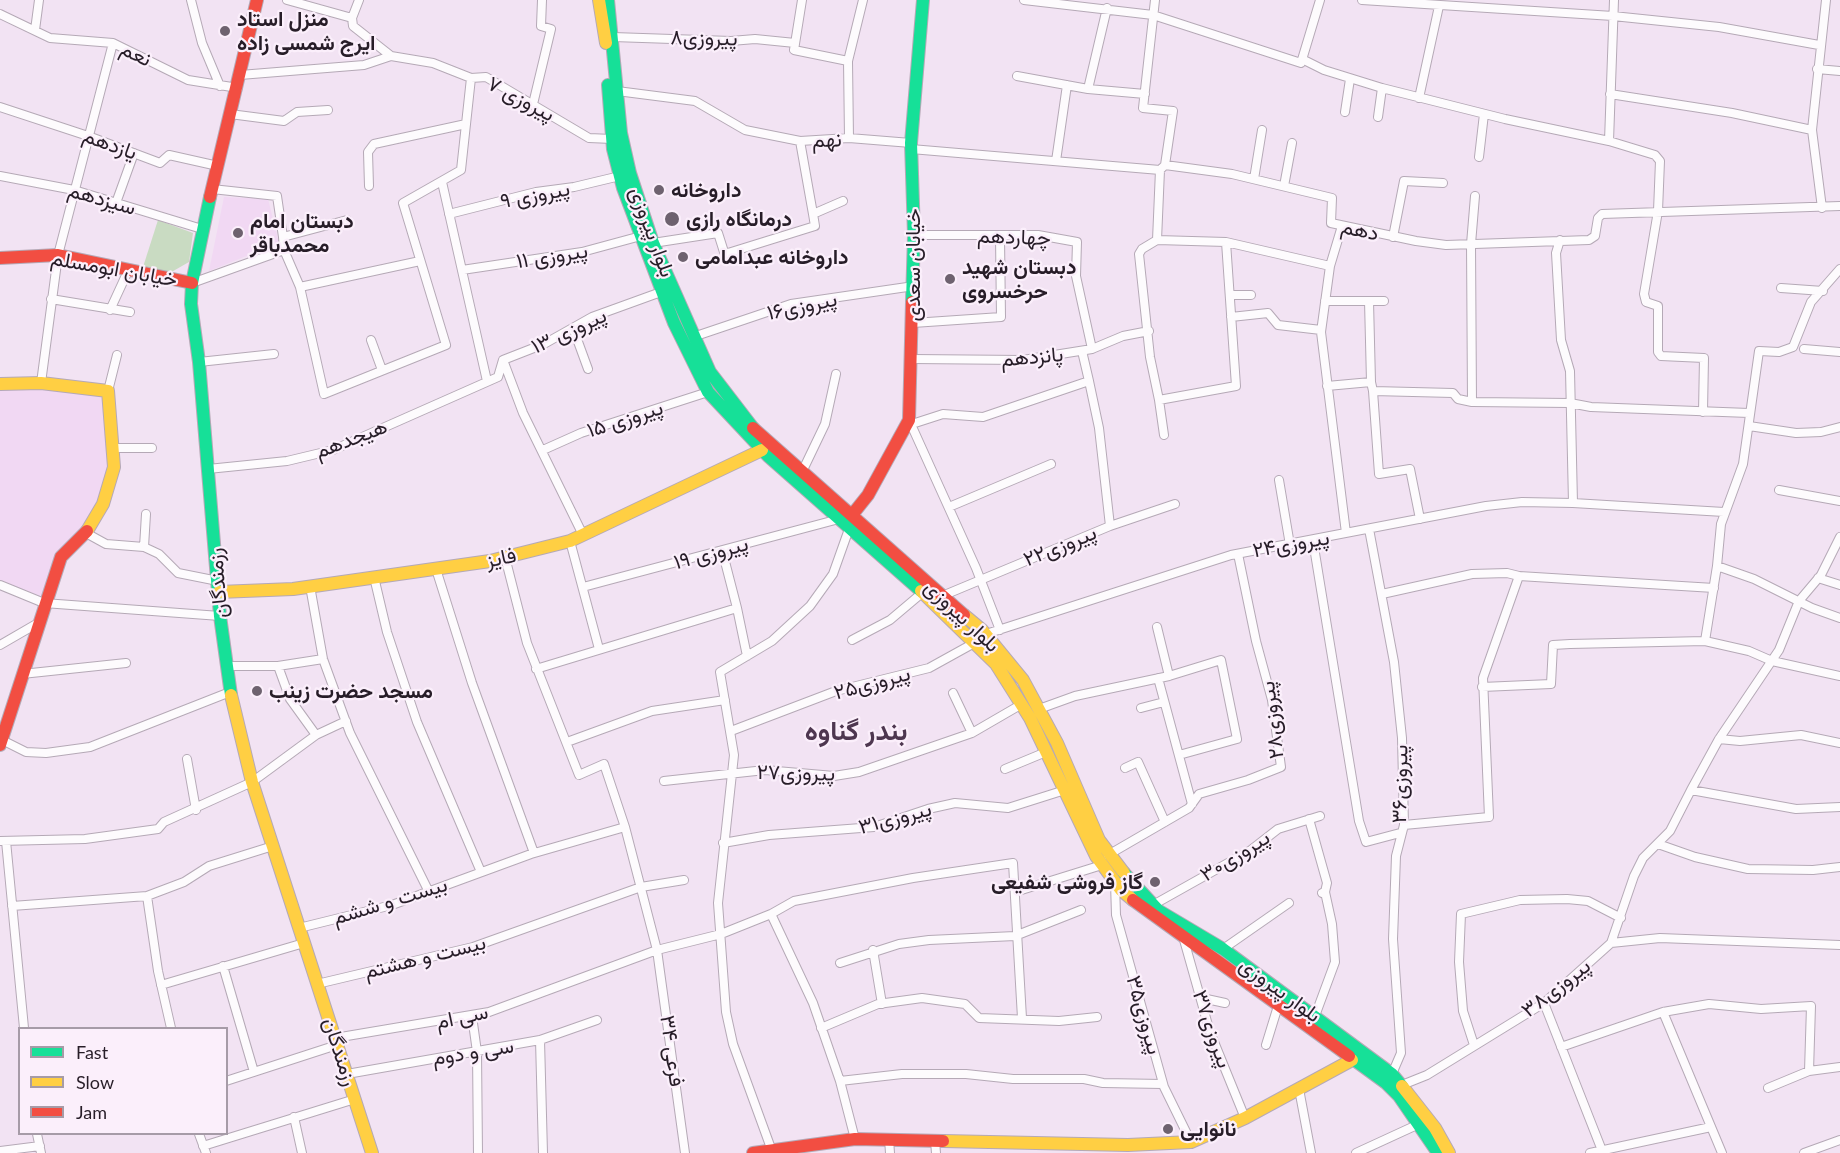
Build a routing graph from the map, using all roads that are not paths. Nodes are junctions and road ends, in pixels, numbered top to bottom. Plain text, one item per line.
1 (39, 0) edge
2 (191, 0) edge
3 (258, 0) edge
4 (287, 0) edge
5 (360, 0) edge
6 (542, 0) edge
7 (599, 0) edge
8 (608, 0) edge
9 (802, 0) edge
10 (863, 0) edge
11 (924, 0) edge
12 (1024, 0) edge
13 (1155, 0) edge
14 (1320, 0) edge
15 (1362, 0) edge
16 (1614, 0) edge
17 (1826, 0) edge
18 (1399, 2) edge
19 (1467, 4) edge
20 (1439, 6) junction
21 (1107, 8) junction
22 (0, 14) edge
23 (1153, 15) junction
24 (1613, 16) junction
25 (352, 18) junction
26 (35, 30) junction
27 (613, 37) junction
28 (113, 43) junction
29 (795, 43) junction
30 (1819, 45) junction
31 (392, 57) junction
32 (1301, 61) junction
33 (848, 62) junction
34 (1817, 69) junction
35 (1840, 71) edge
36 (1017, 76) dead end
37 (471, 78) junction
38 (1350, 79) junction
39 (239, 81) junction
40 (1067, 85) junction
41 (220, 86) junction
42 (1382, 88) junction
43 (1088, 89) junction
44 (617, 92) junction
45 (1145, 94) junction
46 (1610, 94) junction
47 (1419, 98) junction
48 (533, 104) junction
49 (0, 107) edge
50 (328, 110) dead end
51 (1345, 112) dead end
52 (231, 114) junction
53 (1484, 114) junction
54 (1378, 117) dead end
55 (466, 124) junction
56 (1262, 130) dead end
57 (1812, 130) junction
58 (88, 136) junction
59 (849, 138) junction
60 (612, 140) junction
61 (800, 141) junction
62 (1609, 141) junction
63 (1292, 142) dead end
64 (911, 146) junction
65 (134, 153) junction
66 (1479, 157) dead end
67 (1056, 161) junction
68 (218, 166) junction
69 (1163, 167) junction
70 (0, 176) edge
71 (620, 176) junction
72 (1254, 179) junction
73 (442, 182) junction
74 (1443, 183) dead end
75 (369, 186) dead end
76 (1284, 186) junction
77 (212, 189) junction
78 (74, 190) junction
79 (1475, 196) dead end
80 (843, 201) dead end
81 (116, 203) junction
82 (1840, 206) edge
83 (1822, 208) junction
84 (1658, 210) junction
85 (449, 214) junction
86 (813, 214) junction
87 (348, 220) dead end
88 (1342, 226) junction
89 (202, 229) junction
90 (914, 235) junction
91 (641, 236) junction
92 (283, 237) junction
93 (1000, 237) junction
94 (1393, 237) junction
95 (1157, 240) junction
96 (1560, 240) junction
97 (1226, 242) junction
98 (653, 243) junction
99 (1471, 244) junction
100 (284, 250) junction
101 (58, 255) junction
102 (0, 258) edge
103 (420, 261) junction
104 (1330, 266) junction
105 (1840, 269) edge
106 (462, 270) junction
107 (128, 271) junction
108 (192, 283) junction
109 (914, 286) junction
110 (300, 287) junction
111 (1781, 288) dead end
112 (1822, 291) junction
113 (661, 292) junction
114 (1230, 295) junction
115 (1251, 295) dead end
116 (51, 299) junction
117 (1325, 301) junction
118 (1369, 301) junction
119 (1384, 301) dead end
120 (110, 310) junction
121 (130, 312) dead end
122 (1231, 317) junction
123 (913, 322) junction
124 (573, 328) junction
125 (1321, 330) junction
126 (1149, 331) junction
127 (693, 337) junction
128 (372, 340) dead end
129 (1092, 349) junction
130 (1804, 349) dead end
131 (1082, 351) junction
132 (1840, 352) edge
133 (274, 354) dead end
134 (117, 355) dead end
135 (912, 359) junction
136 (503, 360) junction
137 (199, 362) junction
138 (588, 369) dead end
139 (382, 370) junction
140 (836, 374) dead end
141 (487, 381) junction
142 (1089, 381) junction
143 (41, 383) junction
144 (0, 384) edge
145 (1327, 386) junction
146 (1372, 386) junction
147 (108, 391) junction
148 (708, 392) junction
149 (1159, 400) junction
150 (1472, 402) junction
151 (1570, 403) junction
152 (1703, 412) junction
153 (1749, 413) junction
154 (911, 422) junction
155 (1749, 426) junction
156 (1840, 427) edge
157 (1164, 435) dead end
158 (112, 448) junction
159 (152, 448) dead end
160 (543, 450) junction
161 (762, 450) junction
162 (1051, 464) dead end
163 (208, 469) junction
164 (802, 472) junction
165 (1279, 480) dead end
166 (1779, 490) dead end
167 (815, 491) junction
168 (1840, 501) edge
169 (1573, 503) junction
170 (1175, 504) dead end
171 (949, 507) junction
172 (1724, 512) junction
173 (146, 514) dead end
174 (852, 515) junction
175 (839, 519) junction
176 (1420, 519) junction
177 (1110, 526) junction
178 (849, 529) junction
179 (1369, 529) junction
180 (86, 533) junction
181 (1346, 533) junction
182 (583, 535) junction
183 (1840, 537) edge
184 (570, 541) junction
185 (1313, 541) junction
186 (1290, 545) junction
187 (144, 546) junction
188 (722, 550) junction
189 (1238, 554) junction
190 (505, 557) junction
191 (1717, 566) junction
192 (436, 569) junction
193 (1519, 576) junction
194 (374, 577) junction
195 (980, 578) junction
196 (1818, 578) junction
197 (0, 585) edge
198 (1840, 585) edge
199 (219, 586) junction
200 (310, 586) junction
201 (583, 587) junction
202 (1714, 588) junction
203 (922, 593) junction
204 (1382, 594) junction
205 (942, 596) junction
206 (1799, 601) junction
207 (44, 603) junction
208 (737, 608) junction
209 (220, 616) junction
210 (1840, 618) edge
211 (38, 623) junction
212 (1157, 627) dead end
213 (1000, 630) junction
214 (981, 638) junction
215 (852, 639) dead end
216 (1704, 641) junction
217 (0, 645) edge
218 (599, 649) junction
219 (747, 656) junction
220 (323, 659) junction
221 (1772, 661) junction
222 (126, 663) dead end
223 (226, 666) junction
224 (278, 666) junction
225 (536, 669) junction
226 (22, 674) junction
227 (1169, 676) junction
228 (1840, 676) edge
229 (1158, 678) junction
230 (1482, 687) junction
231 (230, 692) junction
232 (952, 693) dead end
233 (725, 700) junction
234 (1164, 702) junction
235 (1022, 704) junction
236 (1141, 708) dead end
237 (1039, 709) junction
238 (345, 721) junction
239 (731, 731) junction
240 (972, 733) junction
241 (316, 735) junction
242 (1719, 739) junction
243 (1, 742) edge
244 (567, 742) junction
245 (1840, 743) edge
246 (1047, 752) junction
247 (1179, 755) junction
248 (187, 759) dead end
249 (1125, 768) dead end
250 (1005, 769) dead end
251 (732, 774) junction
252 (664, 781) dead end
253 (252, 782) junction
254 (1065, 790) junction
255 (1691, 790) junction
256 (1192, 804) junction
257 (1840, 807) edge
258 (196, 810) junction
259 (1320, 816) dead end
260 (1309, 819) junction
261 (1165, 822) junction
262 (625, 827) junction
263 (1402, 829) junction
264 (3, 841) edge
265 (723, 843) junction
266 (1658, 844) junction
267 (273, 846) junction
268 (534, 853) junction
269 (1105, 860) junction
270 (1840, 867) edge
271 (481, 873) junction
272 (684, 880) dead end
273 (1115, 883) junction
274 (641, 887) junction
275 (428, 890) junction
276 (1015, 892) junction
277 (147, 896) junction
278 (1288, 903) dead end
279 (1153, 905) junction
280 (12, 906) junction
281 (1081, 910) dead end
282 (771, 914) junction
283 (1621, 918) junction
284 (299, 928) junction
285 (721, 934) junction
286 (1015, 936) junction
287 (1184, 940) junction
288 (304, 943) junction
289 (1611, 943) junction
290 (1840, 945) edge
291 (1223, 949) junction
292 (657, 950) junction
293 (873, 950) junction
294 (840, 963) dead end
295 (224, 966) junction
296 (317, 984) junction
297 (161, 985) junction
298 (1202, 998) junction
299 (1225, 1003) dead end
300 (882, 1004) junction
301 (1544, 1004) junction
302 (1278, 1006) junction
303 (1663, 1012) junction
304 (472, 1016) junction
305 (1315, 1016) junction
306 (1096, 1017) dead end
307 (1022, 1018) junction
308 (597, 1020) dead end
309 (24, 1027) edge
310 (171, 1027) edge
311 (821, 1028) junction
312 (540, 1040) junction
313 (336, 1042) junction
314 (1266, 1045) dead end
315 (1474, 1045) junction
316 (1561, 1047) junction
317 (477, 1052) junction
318 (1352, 1060) junction
319 (1840, 1067) edge
320 (1809, 1071) junction
321 (254, 1072) junction
322 (347, 1074) junction
323 (1392, 1074) junction
324 (228, 1080) edge
325 (840, 1081) junction
326 (1164, 1084) junction
327 (1402, 1085) junction
328 (1768, 1088) dead end
329 (1299, 1089) junction
330 (355, 1099) junction
331 (294, 1117) junction
332 (1245, 1118) junction
333 (1419, 1124) junction
334 (1711, 1127) junction
335 (1432, 1134) junction
336 (37, 1135) edge
337 (199, 1135) edge
338 (855, 1139) junction
339 (889, 1139) junction
340 (1840, 1140) edge
341 (1184, 1146) edge
342 (935, 1147) edge
343 (1027, 1147) edge
344 (205, 1149) edge
345 (40, 1150) edge
346 (0, 1151) edge
347 (771, 1151) junction
348 (1603, 1152) edge
349 (302, 1153) edge
350 (372, 1153) edge
351 (478, 1153) edge
352 (543, 1153) edge
353 (685, 1153) edge
354 (753, 1153) edge
355 (890, 1153) edge
356 (1311, 1153) edge
357 (1356, 1153) edge
358 (1438, 1153) edge
359 (1449, 1153) edge
360 (1590, 1153) edge
361 (1722, 1153) edge
362 (1804, 1153) edge

1 - 26 street
2 - 41 street
3 - 39 street, رزمندگان
4 - 25 street
5 - 25 street
6 - 48 street
7 - 60 street, بلوار پیروزی
8 - 27 street, بلوار پیروزی
9 - 29 street
10 - 33 street
11 - 64 street, خیابان سعدی
12 - 21 street
13 - 23 street
14 - 32 street
15 - 18 street
16 - 24 street
17 - 30 street
18 - 20 street
19 - 20 street
19 - 24 street
20 - 47 street
21 - 23 street
21 - 43 street
22 - 26 street, نعم
23 - 32 street
23 - 45 street
24 - 30 street
24 - 46 street
25 - 31 street
26 - 28 street, نعم
27 - 29 street, پیروزی۸
27 - 44 street, بلوار پیروزی
28 - 41 street, نعم
28 - 58 street
29 - 33 street
30 - 34 street
31 - 37 street, پیروزی ۷
31 - 39 street, نعم
32 - 38 street
33 - 59 street
34 - 35 street
34 - 57 street
36 - 40 street
37 - 48 street, پیروزی ۷
37 - 55 street
38 - 42 street
38 - 51 street
39 - 41 street, نعم
39 - 52 street, رزمندگان
40 - 43 street
40 - 67 street
42 - 47 street
42 - 54 street
43 - 45 street
44 - 61 street, نهم
44 - 98 street, بلوار پیروزی
45 - 69 street
46 - 57 street
46 - 62 street
47 - 53 street
48 - 60 street, پیروزی ۷
49 - 58 street, یازدهم
50 - 52 street
52 - 68 street, رزمندگان
53 - 62 street
53 - 66 street
55 - 73 street
55 - 75 street
56 - 72 street
57 - 83 street
58 - 65 street, یازدهم
58 - 78 street
59 - 61 street, نهم
59 - 64 street, نهم
60 - 71 street, بلوار پیروزی
61 - 86 street
62 - 84 street
63 - 76 street
64 - 67 street, دهم
64 - 90 street, خیابان سعدی
65 - 68 street, یازدهم
65 - 81 street
67 - 69 street, دهم
68 - 77 street, رزمندگان
69 - 72 street, دهم
69 - 95 street
70 - 78 street, سیزدهم
71 - 85 street, پیروزی ۹
71 - 91 street, بلوار پیروزی
72 - 76 street, دهم
73 - 85 street
73 - 103 street
74 - 94 street
76 - 88 street, دهم
77 - 89 street, رزمندگان
77 - 92 street
78 - 81 street, سیزدهم
78 - 101 street
79 - 99 street
80 - 86 street
81 - 89 street, سیزدهم
82 - 83 street, دهم
83 - 84 street, دهم
84 - 96 street, دهم
84 - 152 street
85 - 106 street
86 - 98 street
87 - 92 street
88 - 94 street, دهم
88 - 104 street
89 - 108 street, رزمندگان
90 - 93 street, چهاردهم
90 - 109 street, خیابان سعدی
91 - 106 street, پیروزی ۱۱
91 - 113 street, بلوار پیروزی
92 - 100 street
93 - 123 street
93 - 129 street, چهاردهم
94 - 99 street, دهم
95 - 97 street
95 - 126 street
96 - 99 street, دهم
96 - 151 street
97 - 104 street
97 - 114 street
98 - 127 street, بلوار پیروزی
99 - 150 street
100 - 108 street
100 - 110 street
101 - 102 street, خیابان ابومسلم
101 - 107 street, خیابان ابومسلم
101 - 116 street
103 - 110 street
103 - 139 street
104 - 117 street
105 - 112 street
106 - 141 street
107 - 108 street, خیابان ابومسلم
107 - 120 street
108 - 137 street, رزمندگان
109 - 123 street, خیابان سعدی
109 - 127 street, پیروزی۱۶
110 - 139 street
111 - 112 street
112 - 153 street
113 - 124 street, پیروزی ۱۳
113 - 148 street, بلوار پیروزی
114 - 115 street
114 - 122 street
116 - 120 street
116 - 143 street
117 - 118 street
117 - 125 street
118 - 119 street
118 - 146 street
120 - 121 street
122 - 125 street
122 - 149 street
123 - 135 street, خیابان سعدی
124 - 136 street, پیروزی ۱۳
124 - 138 street
125 - 145 street
126 - 129 street, پانزدهم
126 - 149 street
127 - 164 street, بلوار پیروزی
128 - 139 street
129 - 131 street, پانزدهم
130 - 132 street
131 - 135 street, پانزدهم
131 - 142 street, پیروزی۲۲
133 - 137 street
134 - 147 street
135 - 154 street, خیابان سعدی
136 - 141 street
136 - 160 street
137 - 163 street, رزمندگان
140 - 164 street
141 - 163 street, هیجدهم
142 - 154 street
142 - 177 street, پیروزی۲۲
143 - 144 street
143 - 147 street
145 - 146 street
145 - 181 street
146 - 150 street
146 - 176 street
147 - 158 street
148 - 160 street, پیروزی ۱۵
148 - 161 street, بلوار پیروزی
149 - 157 street
150 - 151 street
151 - 152 street
151 - 169 street
152 - 153 street
153 - 155 street
154 - 171 street
154 - 174 street, خیابان سعدی
155 - 156 street
155 - 172 street
158 - 159 street
158 - 180 street
160 - 182 street
161 - 167 street, بلوار پیروزی
161 - 182 street, فایز
162 - 171 street
163 - 199 street, رزمندگان
164 - 167 street, بلوار پیروزی
165 - 186 street
166 - 168 street
167 - 174 street, بلوار پیروزی
167 - 175 street, بلوار پیروزی
169 - 172 street, پیروزی۲۴
169 - 176 street, پیروزی۲۴
170 - 177 street
171 - 195 street
172 - 191 street
173 - 187 street
174 - 205 street, بلوار پیروزی
175 - 178 street, بلوار پیروزی
175 - 188 street, پیروزی ۱۹
176 - 179 street, پیروزی۲۴
177 - 195 street, پیروزی۲۲
178 - 203 street, بلوار پیروزی
178 - 219 street
179 - 181 street, پیروزی۲۴
179 - 204 street, پیروزی۳۶
180 - 187 street
180 - 207 street
181 - 185 street, پیروزی۲۴
182 - 184 street, فایز
183 - 196 street, پیروزی۳۸
184 - 190 street, فایز
184 - 201 street
185 - 186 street, پیروزی۲۴
185 - 263 street
186 - 189 street, پیروزی۲۴
187 - 199 street
188 - 201 street, پیروزی ۱۹
188 - 208 street
189 - 213 street, پیروزی۲۴
189 - 256 street, پیروزی۲۸
190 - 192 street, فایز
190 - 225 street
191 - 202 street
191 - 206 street
192 - 194 street, فایز
192 - 268 street
193 - 202 street
193 - 204 street
193 - 230 street
194 - 200 street, فایز
194 - 271 street
195 - 205 street, پیروزی۲۲
195 - 213 street
196 - 198 street
196 - 206 street, پیروزی۳۸
197 - 207 street
199 - 200 street, فایز
199 - 209 street, رزمندگان
200 - 220 street
201 - 218 street
202 - 216 street
203 - 214 street, بلوار پیروزی
203 - 215 street
204 - 263 street, پیروزی۳۶
205 - 214 street, بلوار پیروزی
206 - 210 street
206 - 221 street, پیروزی۳۸
207 - 209 street
207 - 211 street
208 - 218 street
208 - 219 street
209 - 223 street, رزمندگان
211 - 217 street
211 - 226 street
212 - 227 street
213 - 214 street, پیروزی۲۴
214 - 235 street, بلوار پیروزی
214 - 237 street, بلوار پیروزی
214 - 239 street, پیروزی۲۵
216 - 221 street
216 - 230 street
218 - 225 street
219 - 233 street
220 - 224 street
220 - 238 street
221 - 228 street
221 - 242 street, پیروزی۳۸
222 - 226 street
223 - 224 street
223 - 231 street, رزمندگان
224 - 241 street
225 - 244 street
226 - 243 street
227 - 229 street
227 - 247 street
229 - 234 street
229 - 237 street
230 - 263 street
231 - 243 street
231 - 253 street, رزمندگان
232 - 240 street
233 - 239 street
233 - 244 street
234 - 236 street
234 - 247 street
235 - 240 street, پیروزی۲۷
235 - 246 street, بلوار پیروزی
237 - 269 street, بلوار پیروزی
238 - 241 street
238 - 275 street
239 - 251 street
240 - 251 street, پیروزی۲۷
241 - 253 street
242 - 245 street
242 - 255 street, پیروزی۳۸
244 - 262 street, فرعی ۳۴
246 - 250 street
246 - 254 street, بلوار پیروزی
247 - 256 street
248 - 258 street
249 - 261 street
251 - 252 street, پیروزی۲۷
251 - 265 street
253 - 258 street
253 - 267 street, رزمندگان
254 - 265 street, پیروزی۳۱
254 - 269 street, بلوار پیروزی
255 - 257 street
255 - 266 street, پیروزی۳۸
256 - 261 street, پیروزی۲۸
258 - 264 street
259 - 260 street, پیروزی۳۰
260 - 279 street, پیروزی۳۰
260 - 305 street
261 - 269 street, پیروزی۲۸
262 - 268 street, بیست و ششم
262 - 274 street, فرعی ۳۴
263 - 323 street, پیروزی۳۶
264 - 280 street
265 - 285 street
266 - 270 street
266 - 283 street, پیروزی۳۸
267 - 277 street
267 - 284 street, رزمندگان
268 - 271 street, بیست و ششم
269 - 273 street, بلوار پیروزی
269 - 276 street, پیروزی۲۸
269 - 279 street, بلوار پیروزی
271 - 275 street, بیست و ششم
272 - 274 street, بیست و هشتم
273 - 287 street, بلوار پیروزی
273 - 326 street, پیروزی۳۵
274 - 292 street, فرعی ۳۴
274 - 296 street, بیست و هشتم
275 - 284 street, بیست و ششم
276 - 282 street, سی ام
276 - 286 street
277 - 280 street
277 - 297 street
278 - 291 street
279 - 291 street, بلوار پیروزی
280 - 309 street
281 - 286 street
282 - 285 street, سی ام
282 - 311 street
283 - 289 street, پیروزی۳۸
283 - 315 street
284 - 288 street, رزمندگان
285 - 292 street, سی ام
285 - 347 street
286 - 293 street
286 - 307 street
287 - 298 street, پیروزی۳۷
287 - 302 street, بلوار پیروزی
288 - 295 street
288 - 296 street, رزمندگان
289 - 290 street
289 - 301 street, پیروزی۳۸
291 - 305 street, بلوار پیروزی
292 - 304 street, سی ام
292 - 353 street, فرعی ۳۴
293 - 294 street
293 - 300 street
295 - 297 street
295 - 321 street
296 - 313 street, رزمندگان
297 - 310 street
298 - 299 street
298 - 332 street, پیروزی۳۷
300 - 307 street
300 - 311 street
301 - 315 street, پیروزی۳۸
301 - 316 street
302 - 314 street
302 - 318 street, بلوار پیروزی
303 - 316 street
303 - 320 street
303 - 334 street
304 - 313 street, سی ام
304 - 317 street
305 - 323 street, بلوار پیروزی
306 - 307 street
308 - 312 street, سی و دوم
311 - 325 street
312 - 317 street, سی و دوم
312 - 352 street
313 - 321 street, سی ام
313 - 322 street, رزمندگان
315 - 327 street, پیروزی۳۸
316 - 348 street
317 - 322 street, سی و دوم
317 - 351 street
318 - 329 street
318 - 333 street, بلوار پیروزی
319 - 320 street
320 - 328 street
321 - 324 street, سی ام
322 - 330 street, رزمندگان
323 - 327 street, بلوار پیروزی
325 - 326 street
325 - 338 street
326 - 341 street, پیروزی۳۵
327 - 335 street, بلوار پیروزی
329 - 332 street
329 - 356 street
330 - 331 street
330 - 350 street, رزمندگان
331 - 344 street
331 - 349 street
332 - 341 street
333 - 335 street, بلوار پیروزی
333 - 357 street
334 - 348 street
334 - 361 street
335 - 358 street, بلوار پیروزی
335 - 359 street, بلوار پیروزی
336 - 345 street
337 - 344 street
338 - 339 street
338 - 347 street
339 - 342 street
339 - 355 street
340 - 362 street
341 - 343 street
342 - 343 street
345 - 346 street
347 - 354 street
348 - 360 street

